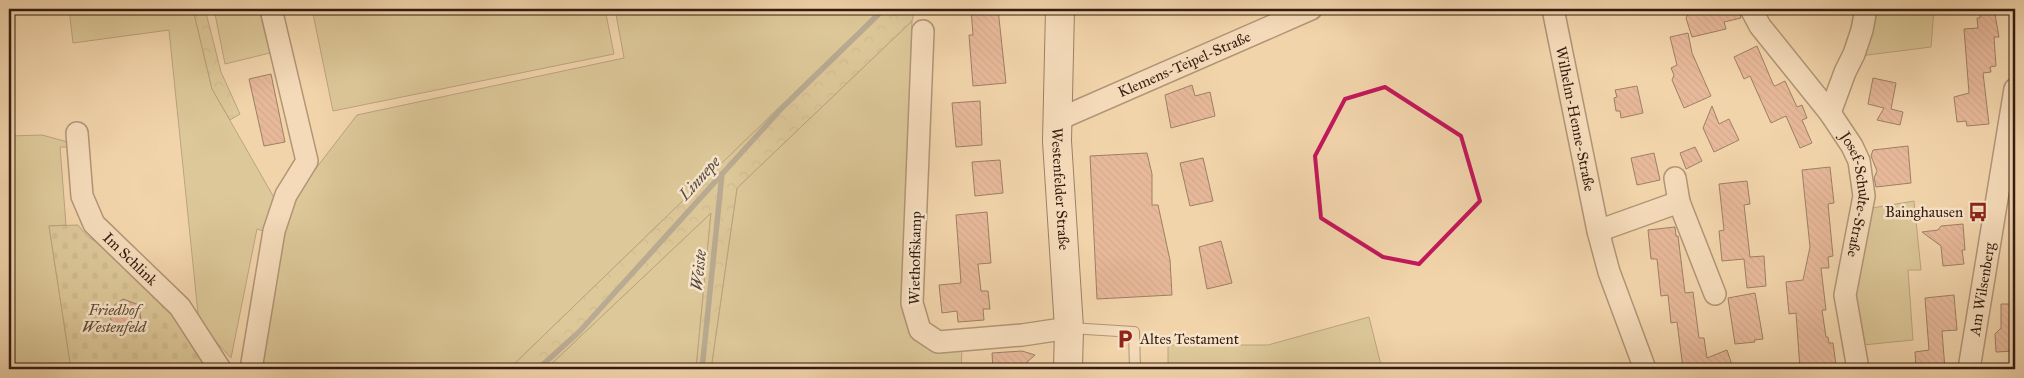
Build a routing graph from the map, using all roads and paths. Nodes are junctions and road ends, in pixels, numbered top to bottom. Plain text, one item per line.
1 (271, 9) edge
2 (1060, 9) edge
3 (1311, 9) edge
4 (1553, 9) edge
5 (1751, 9) edge
6 (1866, 9) edge
7 (923, 31) dead end
8 (2015, 89) edge
9 (1830, 113) junction
10 (1057, 120) junction
11 (77, 134) dead end
12 (1675, 178) dead end
13 (1679, 202) junction
14 (1598, 231) junction
15 (1715, 294) dead end
16 (1069, 328) junction
17 (220, 369) edge
18 (250, 369) edge
19 (1068, 369) edge
20 (1135, 369) edge
21 (1645, 369) edge
22 (1858, 369) edge
23 (1969, 369) edge

1 - 18 street
2 - 10 main road, Westenfelder Straße
3 - 10 street, Klemens-Teipel-Straße
4 - 14 street, Wilhelm-Henne-Straße
5 - 9 street, Josef-Schulte-Straße
6 - 9 street, Josef-Schulte-Straße
7 - 16 street, Wiethoffskamp
8 - 23 street, Am Wilsenberg
9 - 22 street, Josef-Schulte-Straße
10 - 16 main road, Westenfelder Straße
11 - 17 street, Im Schlink
12 - 13 street
13 - 14 street
13 - 15 street
14 - 21 street, Wilhelm-Henne-Straße
16 - 19 main road, Westenfelder Straße
16 - 20 lane

